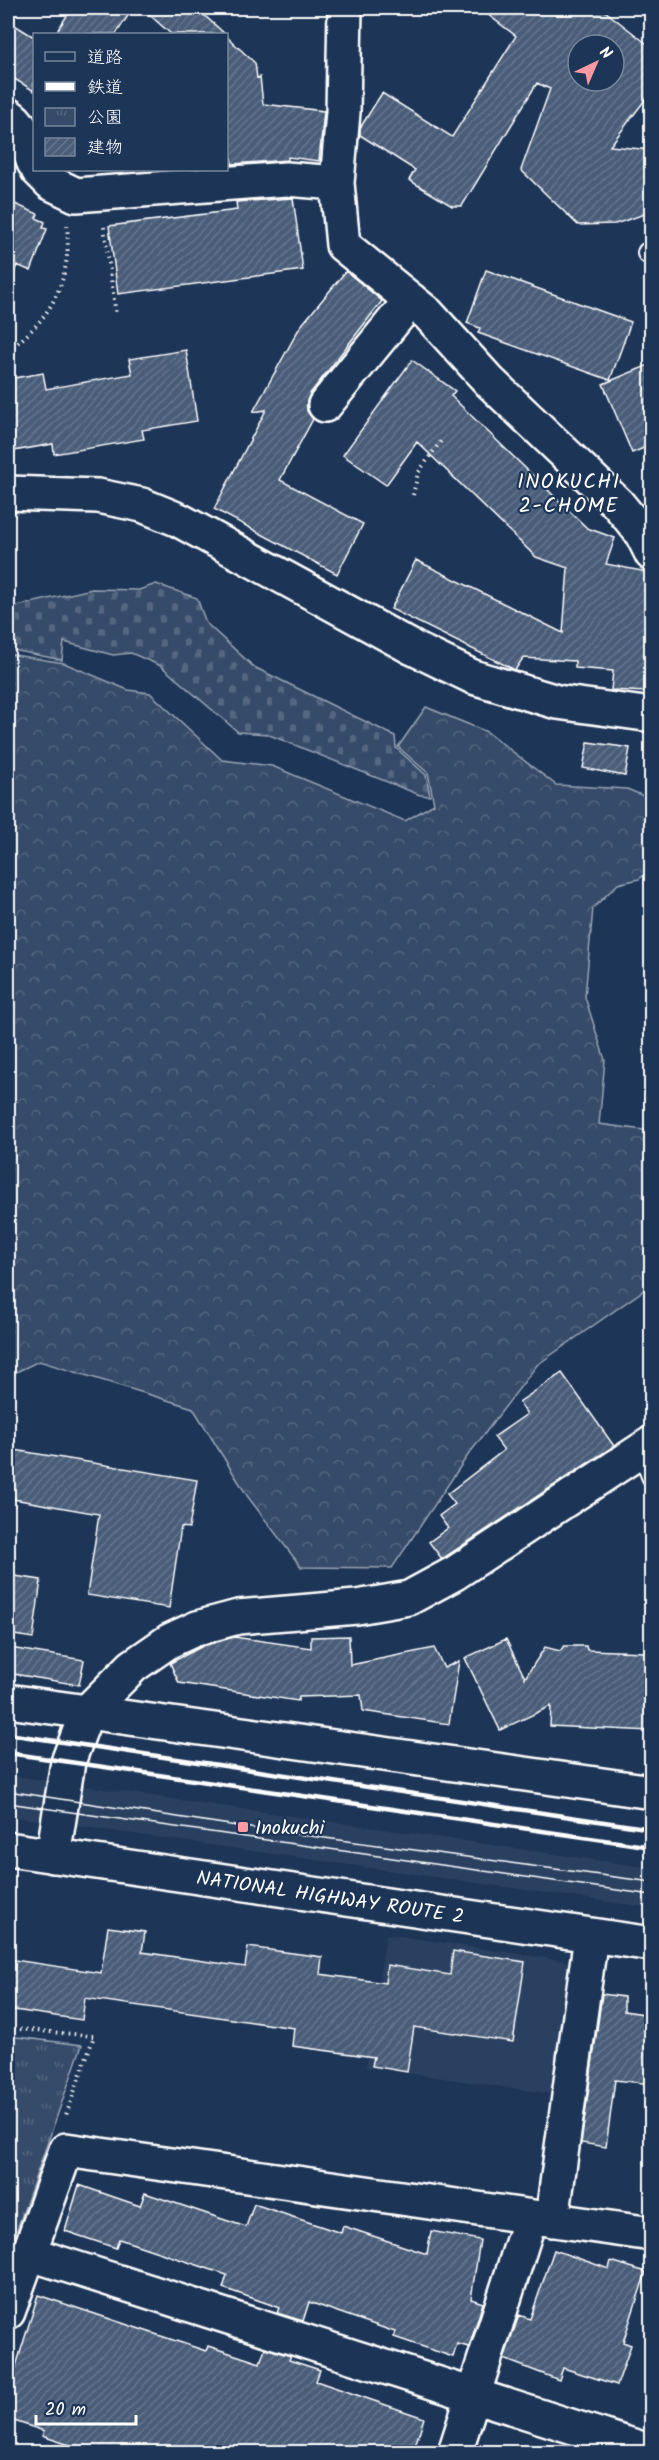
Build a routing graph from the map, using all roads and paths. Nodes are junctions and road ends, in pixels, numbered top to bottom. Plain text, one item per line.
1 (345, 8) edge
2 (8, 115) edge
3 (33, 161) edge
4 (40, 171) edge
5 (337, 183) junction
6 (76, 195) junction
7 (104, 226) dead end
8 (411, 300) junction
9 (116, 315) dead end
10 (8, 350) edge
11 (325, 405) dead end
12 (443, 438) dead end
13 (8, 493) edge
14 (413, 495) dead end
15 (651, 554) edge
16 (651, 715) edge
17 (648, 1457) edge
18 (8, 1701) edge
19 (87, 1712) junction
20 (651, 1792) edge
21 (8, 1849) edge
22 (53, 1856) junction
23 (591, 1936) junction
24 (651, 1944) edge
25 (8, 2028) edge
26 (62, 2128) dead end
27 (541, 2219) junction
28 (651, 2234) edge
29 (28, 2253) junction
30 (8, 2312) edge
31 (473, 2394) junction
32 (455, 2452) edge
33 (651, 2452) edge

1 - 5 main road
2 - 3 main road
4 - 6 main road
5 - 6 main road
5 - 8 main road
6 - 10 path
7 - 9 path
8 - 11 main road
8 - 15 main road
12 - 14 path
13 - 16 main road
17 - 19 main road
18 - 19 main road
19 - 20 main road
19 - 22 main road
21 - 22 main road, NATIONAL HIGHWAY ROUTE 2
22 - 23 main road, NATIONAL HIGHWAY ROUTE 2
23 - 24 main road, NATIONAL HIGHWAY ROUTE 2
23 - 27 main road
25 - 26 path
27 - 28 main road
27 - 29 main road
27 - 31 main road
29 - 30 main road
29 - 31 main road
31 - 32 main road
31 - 33 main road

